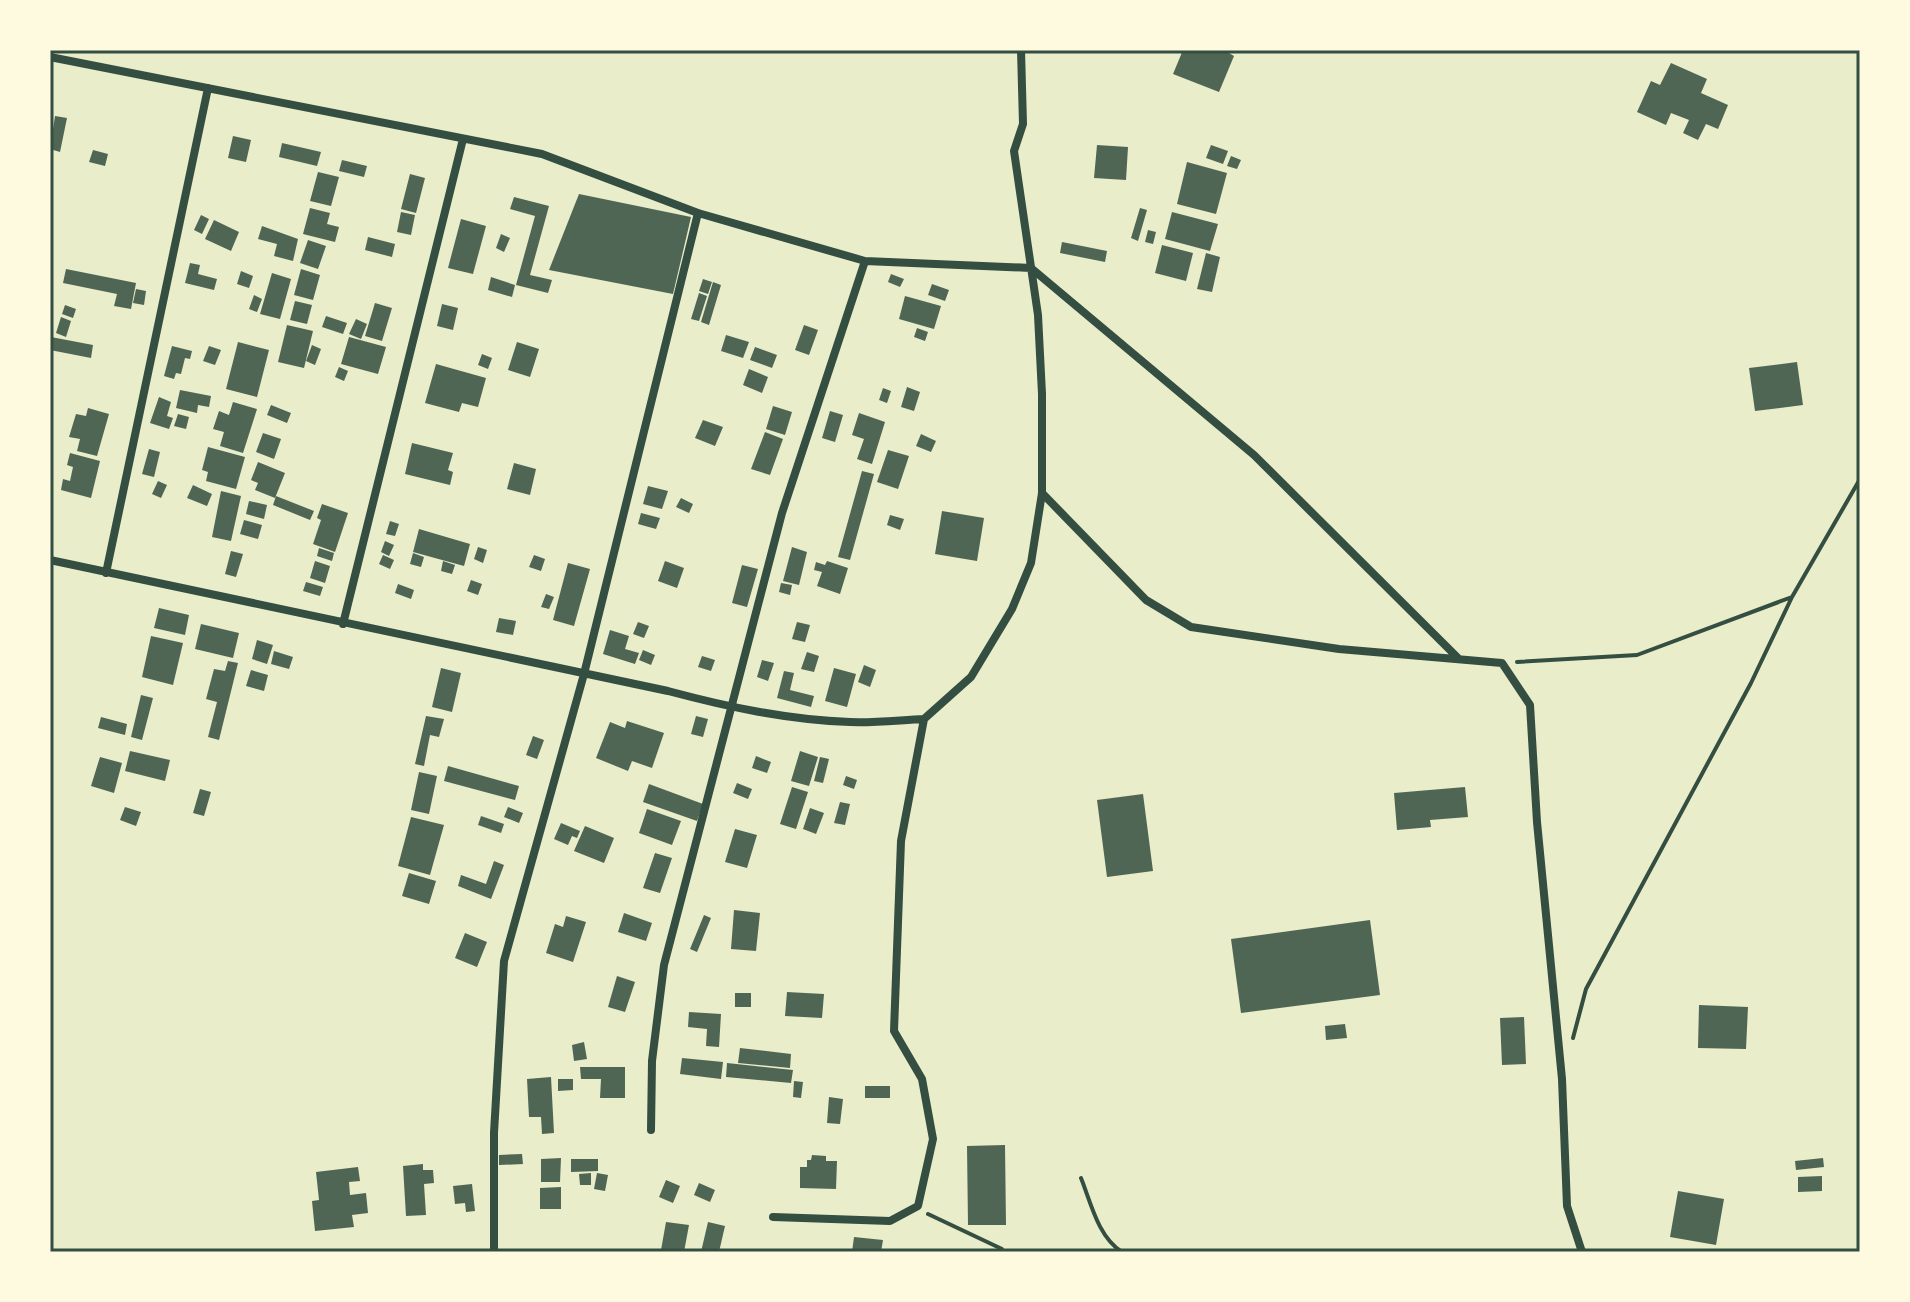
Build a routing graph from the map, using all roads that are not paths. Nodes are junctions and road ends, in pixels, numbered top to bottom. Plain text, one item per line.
1 (1021, 50) edge
2 (50, 57) edge
3 (208, 88) junction
4 (463, 139) junction
5 (698, 213) junction
6 (865, 261) junction
7 (1031, 268) junction
8 (1042, 493) junction
9 (50, 560) edge
10 (106, 573) junction
11 (343, 624) junction
12 (1459, 659) junction
13 (584, 674) junction
14 (731, 708) junction
15 (924, 719) junction
16 (651, 1130) dead end
17 (773, 1217) dead end
18 (494, 1252) edge
19 (1582, 1252) edge

1 - 7 street
2 - 3 street
3 - 4 street
3 - 10 street
4 - 5 street
4 - 11 street
5 - 6 street
5 - 13 street
6 - 7 street
6 - 14 street
7 - 8 street
7 - 12 street
8 - 12 street
8 - 15 street
9 - 10 street
10 - 11 street
11 - 13 street
12 - 19 street
13 - 14 street
13 - 18 street
14 - 15 street
14 - 16 street
15 - 17 street

